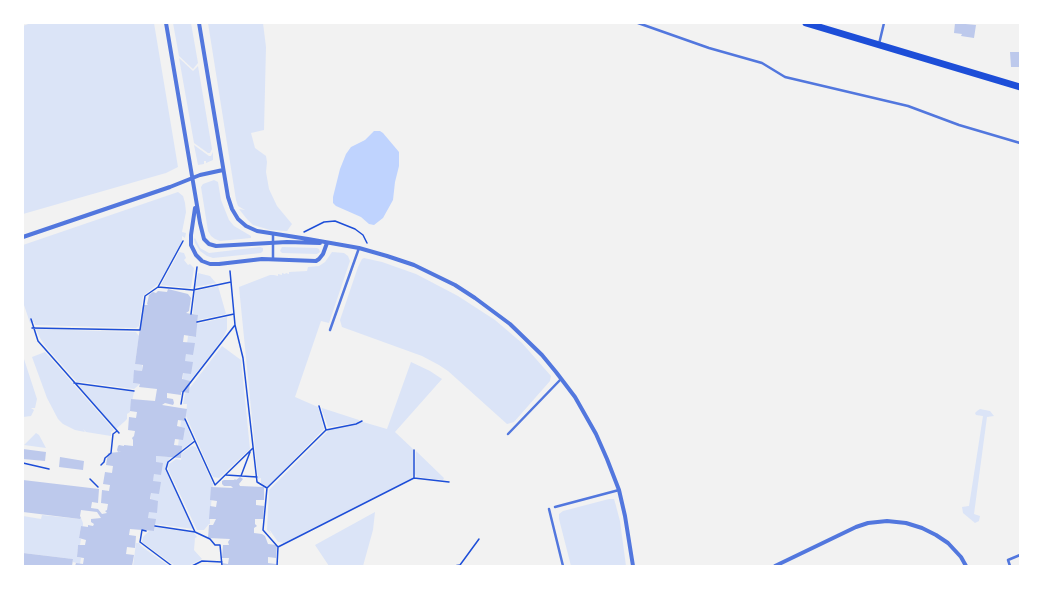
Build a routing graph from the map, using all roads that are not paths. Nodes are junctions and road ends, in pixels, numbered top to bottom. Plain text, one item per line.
1 (166, 23) edge
2 (199, 23) edge
3 (638, 23) edge
4 (806, 23) edge
5 (884, 23) edge
6 (879, 45) junction
7 (1020, 87) edge
8 (1020, 143) edge
9 (223, 170) junction
10 (192, 178) junction
11 (196, 199) junction
12 (273, 234) junction
13 (23, 237) edge
14 (273, 243) junction
15 (327, 243) junction
16 (359, 248) junction
17 (273, 259) junction
18 (330, 330) dead end
19 (562, 379) junction
20 (508, 434) dead end
21 (619, 490) junction
22 (555, 507) dead end
23 (549, 509) dead end
24 (1020, 555) edge
25 (563, 566) edge
26 (633, 566) edge
27 (775, 566) edge
28 (966, 566) edge
29 (1010, 566) edge

1 - 10 street
2 - 9 street
3 - 8 lane
4 - 6 main road
5 - 6 lane
6 - 7 main road
9 - 10 street
9 - 12 street
10 - 11 street
10 - 13 street
11 - 14 street
11 - 17 street
12 - 14 lane
12 - 15 street
14 - 15 street
14 - 17 lane
15 - 16 street
15 - 17 street
16 - 18 lane
16 - 19 street
19 - 20 lane
19 - 21 street
21 - 22 lane
21 - 26 street
23 - 25 lane
24 - 29 lane
27 - 28 street

